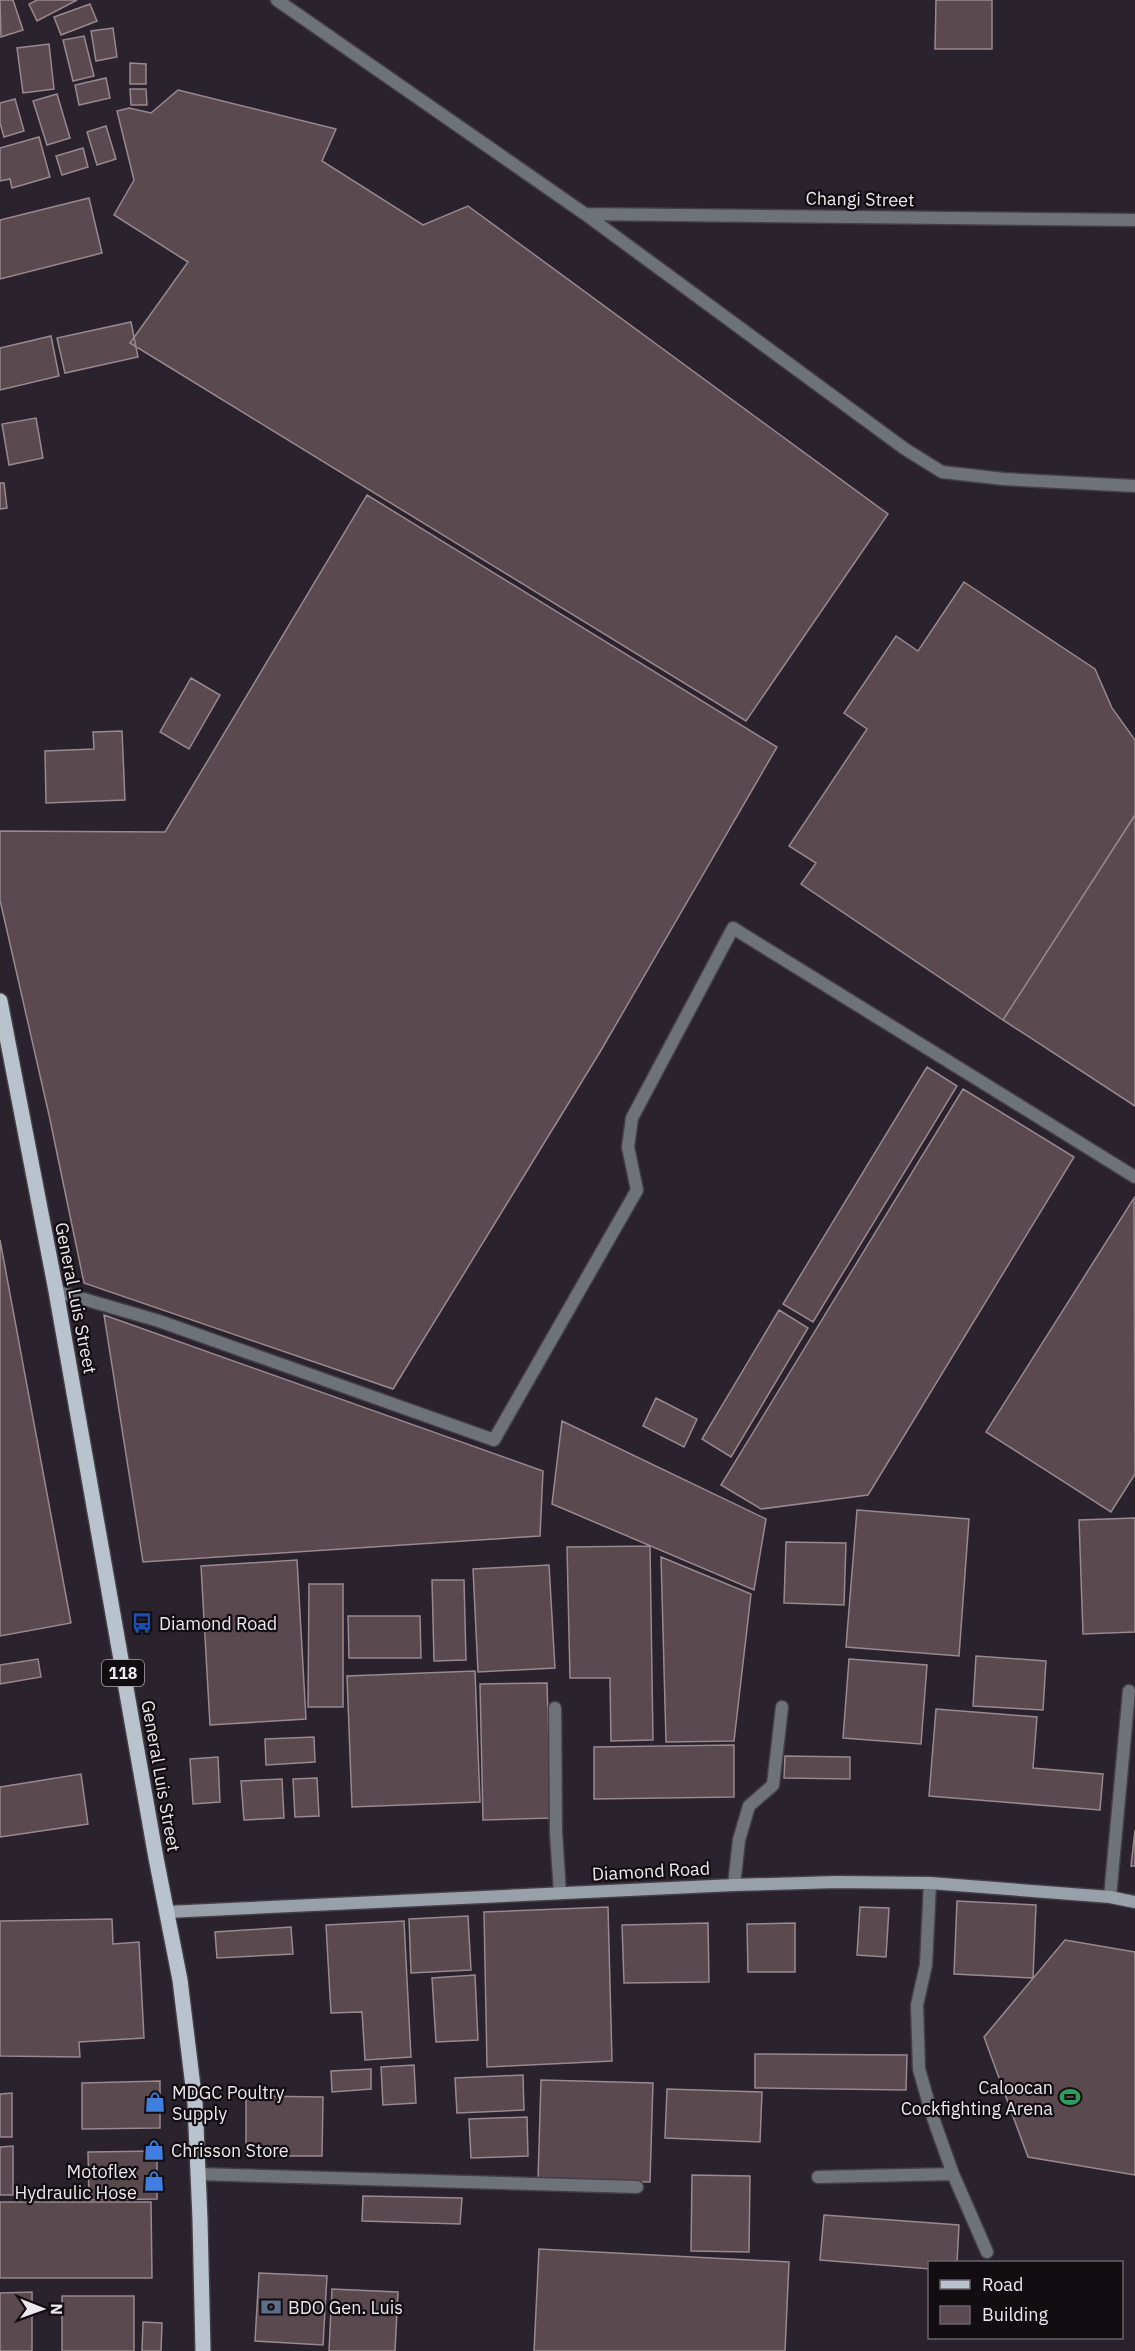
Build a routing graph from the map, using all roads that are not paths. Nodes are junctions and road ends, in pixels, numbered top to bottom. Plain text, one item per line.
1 (277, 0) edge
2 (585, 214) junction
3 (1135, 220) edge
4 (1135, 486) edge
5 (0, 1001) edge
6 (1135, 1177) edge
7 (56, 1292) junction
8 (1129, 1691) dead end
9 (782, 1707) dead end
10 (555, 1708) dead end
11 (930, 1883) junction
12 (734, 1885) junction
13 (560, 1893) junction
14 (1110, 1897) junction
15 (1135, 1902) edge
16 (167, 1912) junction
17 (198, 2174) junction
18 (953, 2174) junction
19 (818, 2176) dead end
20 (637, 2187) dead end
21 (987, 2253) dead end
22 (202, 2351) edge

1 - 2 street
2 - 3 street, Changi Street
2 - 4 street
5 - 7 main road, General Luis Street / 118
6 - 7 street
7 - 16 main road, General Luis Street / 118
8 - 14 street
9 - 12 street
10 - 13 street
11 - 12 main road, Diamond Road
11 - 14 main road, Diamond Road
11 - 18 street
12 - 13 main road, Diamond Road
13 - 16 main road, Diamond Road
14 - 15 main road, Diamond Road
16 - 17 main road, General Luis Street / 118
17 - 20 street
17 - 22 main road, General Luis Street / 118
18 - 19 street
18 - 21 street

